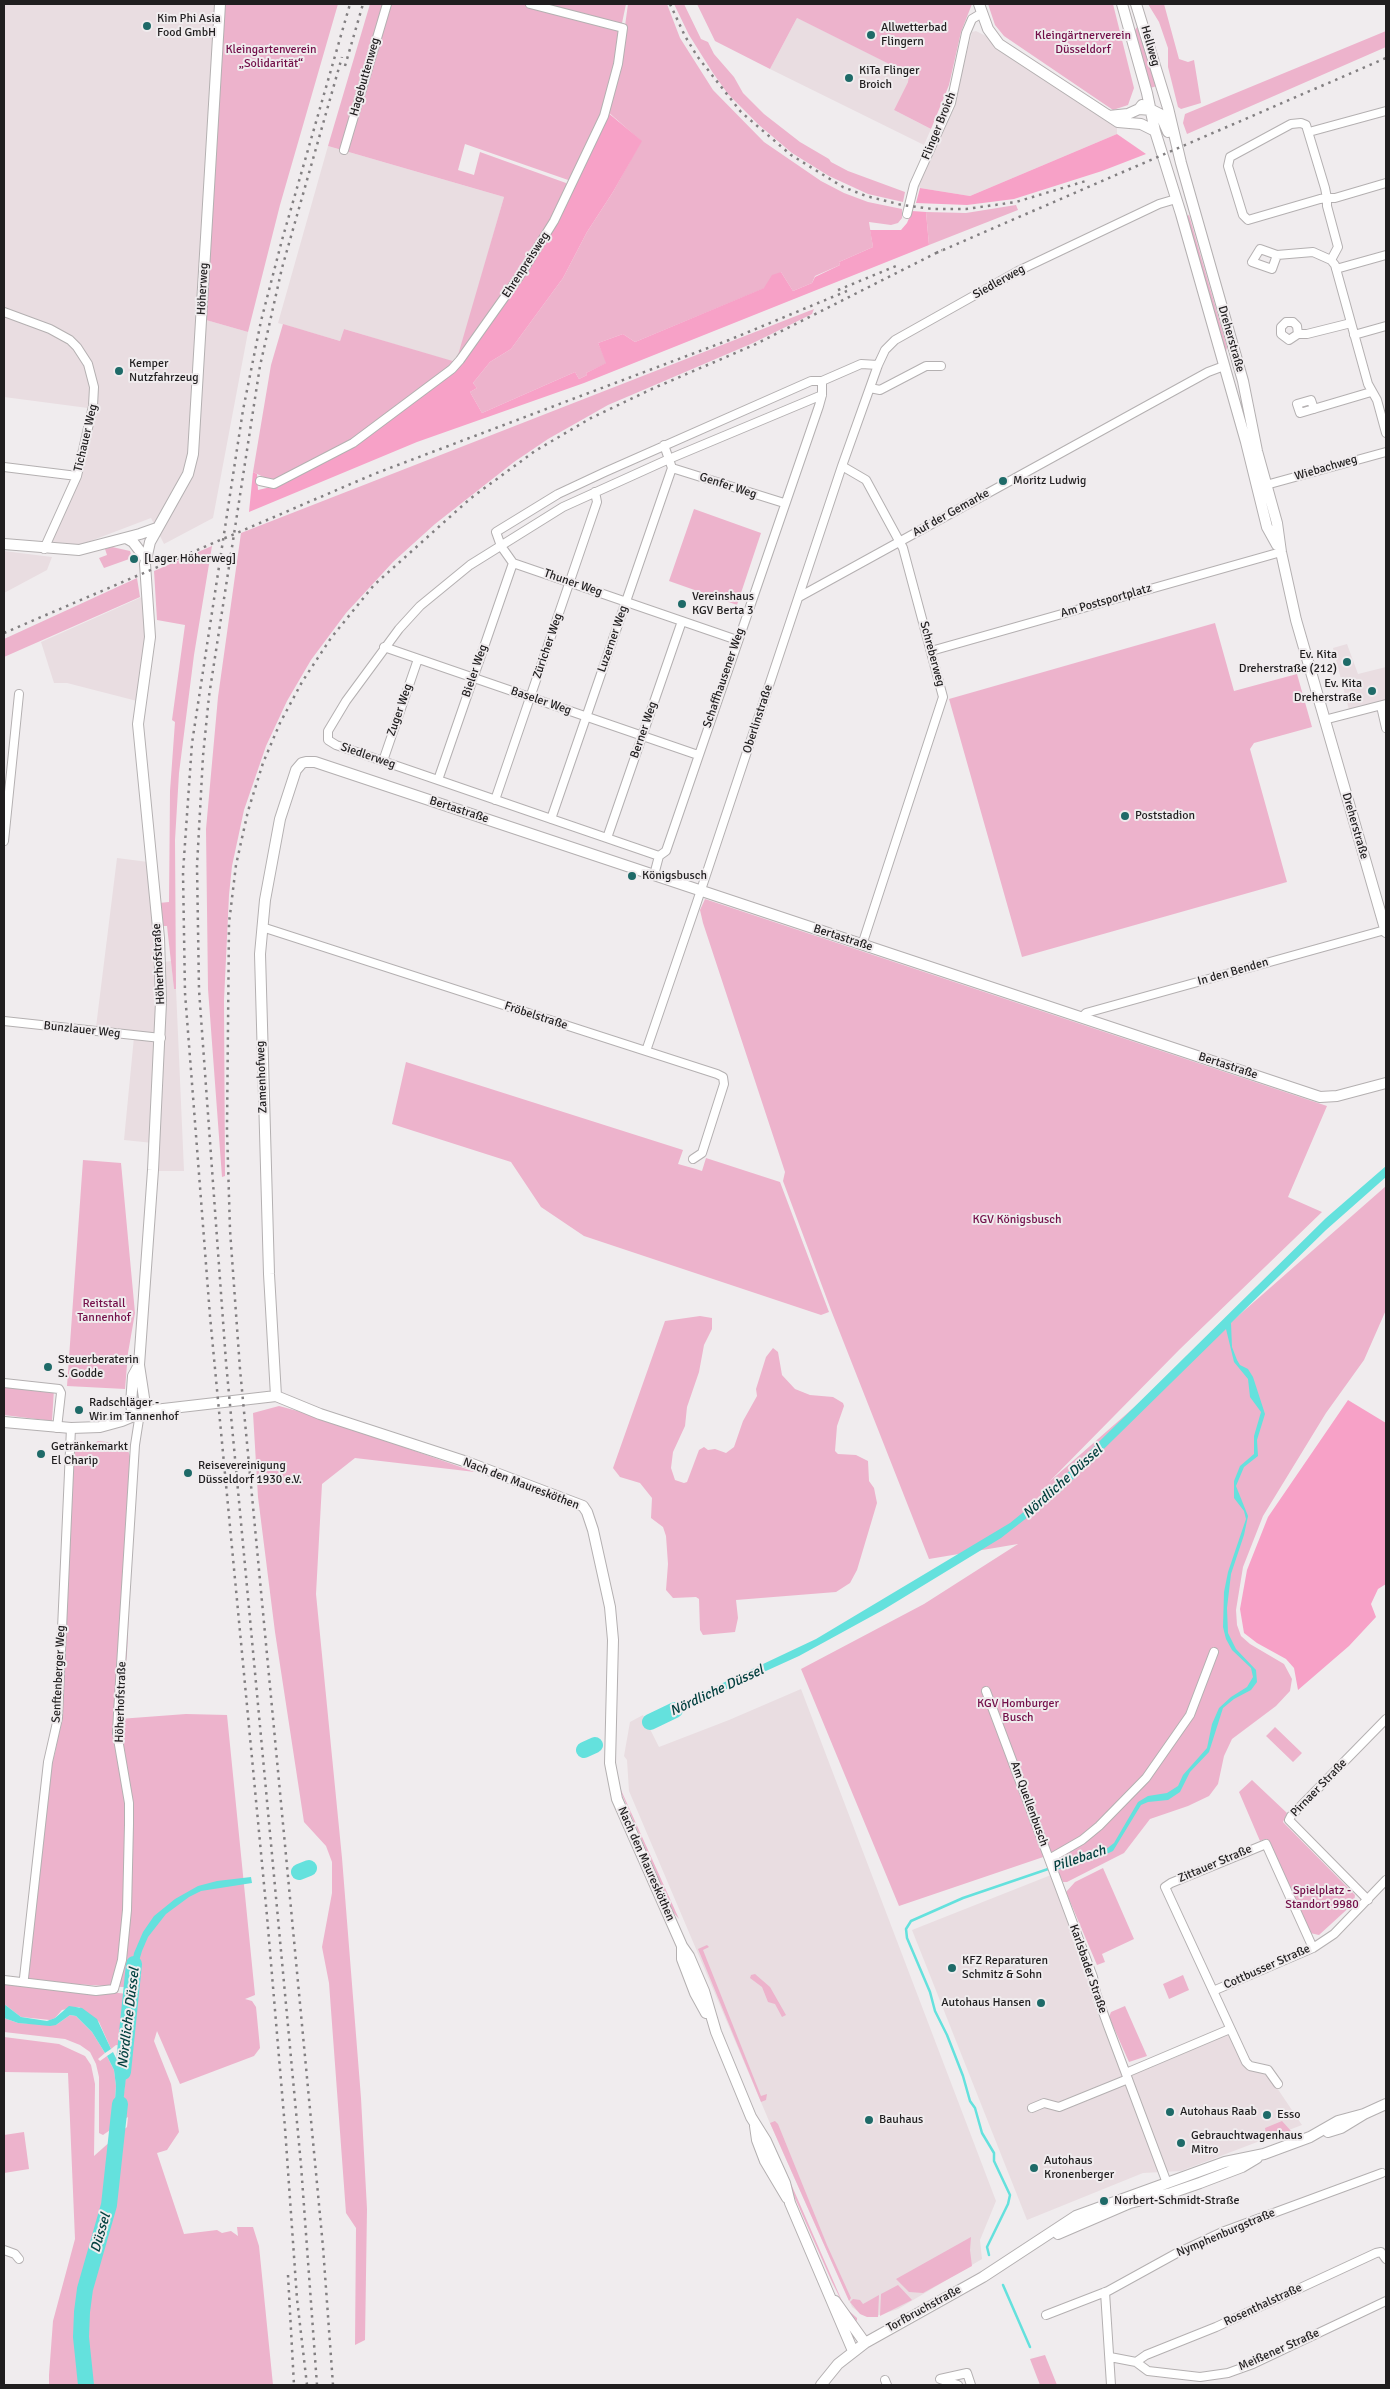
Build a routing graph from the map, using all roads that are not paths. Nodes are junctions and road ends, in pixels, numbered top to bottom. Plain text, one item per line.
1 (220, 4) edge
2 (387, 4) edge
3 (530, 4) edge
4 (1122, 4) edge
5 (1136, 4) edge
6 (980, 8) edge
7 (1163, 89) junction
8 (1147, 93) junction
9 (1139, 109) junction
10 (1152, 111) junction
11 (1386, 111) edge
12 (1109, 116) junction
13 (1142, 124) junction
14 (1155, 132) junction
15 (1310, 132) junction
16 (344, 150) dead end
17 (1181, 162) junction
18 (1386, 183) edge
19 (1190, 195) junction
20 (1326, 198) junction
21 (1176, 199) junction
22 (907, 214) dead end
23 (1386, 254) edge
24 (1278, 255) dead end
25 (1330, 260) junction
26 (1336, 268) junction
27 (4, 312) edge
28 (1351, 323) junction
29 (1386, 326) edge
30 (1298, 334) dead end
31 (1354, 335) junction
32 (1237, 362) junction
33 (878, 365) junction
34 (941, 366) dead end
35 (1224, 366) junction
36 (822, 381) junction
37 (870, 388) junction
38 (1371, 392) junction
39 (822, 395) junction
40 (1386, 398) edge
41 (1377, 400) junction
42 (1314, 408) dead end
43 (1386, 433) edge
44 (1246, 442) junction
45 (664, 445) junction
46 (1386, 452) edge
47 (669, 459) junction
48 (842, 466) junction
49 (4, 467) edge
50 (672, 468) junction
51 (78, 476) junction
52 (260, 481) dead end
53 (1266, 485) junction
54 (595, 492) junction
55 (784, 503) junction
56 (157, 528) junction
57 (126, 538) junction
58 (899, 542) junction
59 (4, 544) edge
60 (501, 546) junction
61 (44, 549) junction
62 (1281, 552) junction
63 (146, 561) junction
64 (513, 563) junction
65 (570, 582) junction
66 (799, 597) junction
67 (626, 602) junction
68 (682, 621) junction
69 (737, 640) junction
70 (384, 647) junction
71 (931, 651) junction
72 (418, 658) junction
73 (473, 678) junction
74 (19, 694) dead end
75 (530, 697) junction
76 (1384, 705) edge
77 (586, 717) junction
78 (1324, 720) junction
79 (1386, 728) edge
80 (642, 736) junction
81 (698, 755) junction
82 (383, 761) junction
83 (302, 763) joint
84 (438, 780) junction
85 (495, 800) junction
86 (551, 819) junction
87 (607, 838) junction
88 (4, 841) edge
89 (659, 856) junction
90 (654, 875) junction
91 (700, 891) junction
92 (262, 927) junction
93 (1386, 931) edge
94 (862, 945) junction
95 (1082, 1017) junction
96 (4, 1022) edge
97 (161, 1038) junction
98 (646, 1050) junction
99 (1386, 1084) edge
100 (693, 1159) dead end
101 (4, 1384) edge
102 (276, 1396) junction
103 (140, 1413) junction
104 (4, 1422) edge
105 (57, 1428) junction
106 (71, 1428) junction
107 (1214, 1652) dead end
108 (986, 1691) dead end
109 (1386, 1720) edge
110 (1050, 1860) junction
111 (1386, 1880) edge
112 (1368, 1900) junction
113 (1313, 1948) junction
114 (24, 1978) dead end
115 (4, 1980) edge
116 (1213, 1991) junction
117 (1230, 2029) junction
118 (1127, 2076) junction
119 (1278, 2084) dead end
120 (1386, 2104) edge
121 (1032, 2108) dead end
122 (1264, 2154) junction
123 (1242, 2167) junction
124 (1382, 2173) dead end
125 (1168, 2182) junction
126 (1130, 2204) junction
127 (1036, 2244) junction
128 (4, 2250) edge
129 (19, 2259) dead end
130 (1386, 2259) edge
131 (1105, 2292) junction
132 (830, 2295) junction
133 (1386, 2302) edge
134 (1046, 2315) dead end
135 (865, 2343) junction
136 (853, 2351) junction
137 (1110, 2357) junction
138 (1136, 2362) junction
139 (821, 2385) edge
140 (958, 2385) edge
141 (971, 2385) edge
142 (1111, 2385) edge

1 - 56 street, Höherweg
2 - 16 street, Hagebuttenweg
3 - 52 street, Ehrenpreisweg
4 - 8 street, Hellweg
5 - 7 street, Hellweg
6 - 12 street, Flinger Broich
6 - 22 street, Flinger Broich
7 - 10 street
7 - 17 street, Hellweg
8 - 9 street
8 - 10 street, Hellweg
9 - 10 street
9 - 12 street
10 - 13 street
10 - 14 street, Hellweg
10 - 17 street, Hellweg
11 - 15 street
12 - 13 street, Flinger Broich
13 - 14 street
14 - 21 street, Hellweg
15 - 20 street
15 - 20 street
17 - 19 street, Hellweg
18 - 20 street
19 - 21 street, Siedlerweg
19 - 32 street, Dreherstraße
20 - 25 street
21 - 33 street, Siedlerweg
21 - 35 street, Dreherstraße
23 - 26 street
24 - 25 street
25 - 26 street
26 - 28 street
27 - 51 street, Tichauer Weg
28 - 30 street
28 - 31 street
29 - 31 street
31 - 38 street
32 - 35 street, Auf der Gemarke
32 - 53 street, Dreherstraße
33 - 36 street
33 - 37 street, Oberlinstraße
34 - 37 street
35 - 44 street, Dreherstraße
35 - 58 street, Auf der Gemarke
36 - 39 street
36 - 45 street
37 - 48 street, Oberlinstraße
38 - 41 street
38 - 42 street
39 - 47 street, Siedlerweg
39 - 55 street, Schaffhausener Weg
40 - 41 street
41 - 43 street
44 - 53 street, Dreherstraße
44 - 62 street, Dreherstraße
45 - 47 street
45 - 60 street
46 - 53 street, Wiebachweg
47 - 50 street
47 - 54 street, Siedlerweg
48 - 58 street, Schreberweg
48 - 66 street, Oberlinstraße
49 - 51 street
50 - 55 street, Genfer Weg
50 - 67 street, Luzerner Weg
51 - 61 street, Tichauer Weg
53 - 62 street, Dreherstraße
54 - 60 street, Siedlerweg
54 - 65 street, Züricher Weg
55 - 69 street, Schaffhausener Weg
56 - 57 street
56 - 63 street, Höherweg
57 - 61 street
57 - 63 street
58 - 66 street, Auf der Gemarke
58 - 71 street, Schreberweg
59 - 61 street
60 - 64 street
60 - 70 street, Siedlerweg
62 - 71 street, Am Postsportplatz
62 - 78 street, Dreherstraße
63 - 97 street, Höherhofstraße
64 - 65 street, Thuner Weg
64 - 73 street, Bieler Weg
65 - 67 street, Thuner Weg
65 - 75 street, Züricher Weg
66 - 91 street, Oberlinstraße
67 - 68 street, Thuner Weg
67 - 77 street, Luzerner Weg
68 - 69 street, Thuner Weg
68 - 80 street, Berner Weg
69 - 81 street, Schaffhausener Weg
70 - 72 street, Baseler Weg
70 - 82 street, Siedlerweg
71 - 94 street, Schreberweg
72 - 73 street, Baseler Weg
72 - 82 street, Zuger Weg
73 - 75 street, Baseler Weg
73 - 84 street, Bieler Weg
74 - 88 street
75 - 77 street, Baseler Weg
75 - 85 street, Züricher Weg
76 - 78 street
76 - 79 street
77 - 80 street, Baseler Weg
77 - 86 street, Luzerner Weg
78 - 93 street, Dreherstraße
80 - 81 street, Baseler Weg
80 - 87 street, Berner Weg
81 - 89 street, Schaffhausener Weg
82 - 84 street, Siedlerweg
83 - 90 street, Bertastraße
83 - 92 street, Zamenhofweg
84 - 85 street, Siedlerweg
85 - 86 street, Siedlerweg
86 - 87 street, Siedlerweg
87 - 89 street, Siedlerweg
89 - 90 street, Schaffhausener Weg
90 - 91 street, Bertastraße
91 - 94 street, Bertastraße
91 - 98 street, Oberlinstraße
92 - 98 street, Fröbelstraße
92 - 102 street, Zamenhofweg
93 - 95 street, In den Benden
94 - 95 street, Bertastraße
95 - 99 street, Bertastraße
96 - 97 street, Bunzlauer Weg
97 - 103 street, Höherhofstraße
98 - 100 street, Fröbelstraße
101 - 105 street
102 - 103 street, Nach den Mauresköthen
102 - 132 street, Nach den Mauresköthen
103 - 106 street, Nach den Mauresköthen
103 - 115 street, Höherhofstraße
104 - 105 street, Nach den Mauresköthen
105 - 106 street, Nach den Mauresköthen
106 - 114 street, Senftenberger Weg
107 - 110 street, Am Quellenbusch
108 - 110 street, Am Quellenbusch
109 - 112 street, Pirnaer Straße
110 - 118 street, Karlsbader Straße
111 - 112 street, Cottbusser Straße
112 - 113 street, Cottbusser Straße
113 - 116 street, Cottbusser Straße
113 - 116 street, Zittauer Straße
116 - 117 street
117 - 118 street
117 - 119 street
118 - 121 street
118 - 125 street, Karlsbader Straße
120 - 122 street, Torfbruchstraße
122 - 123 street, Torfbruchstraße
122 - 125 street, Torfbruchstraße
123 - 125 street
123 - 126 street, Torfbruchstraße
124 - 131 street, Nymphenburgstraße
125 - 126 street
125 - 127 street, Torfbruchstraße
126 - 127 street, Torfbruchstraße
127 - 135 street, Torfbruchstraße
128 - 129 street
130 - 138 street, Rosenthalstraße
131 - 134 street, Nymphenburgstraße
131 - 137 street
132 - 135 street, Nach den Mauresköthen
132 - 136 street, Nach den Mauresköthen
133 - 138 street, Meißener Straße
135 - 136 street, Torfbruchstraße
136 - 139 street, Torfbruchstraße
137 - 138 street, Meißener Straße
137 - 142 street
140 - 141 street

